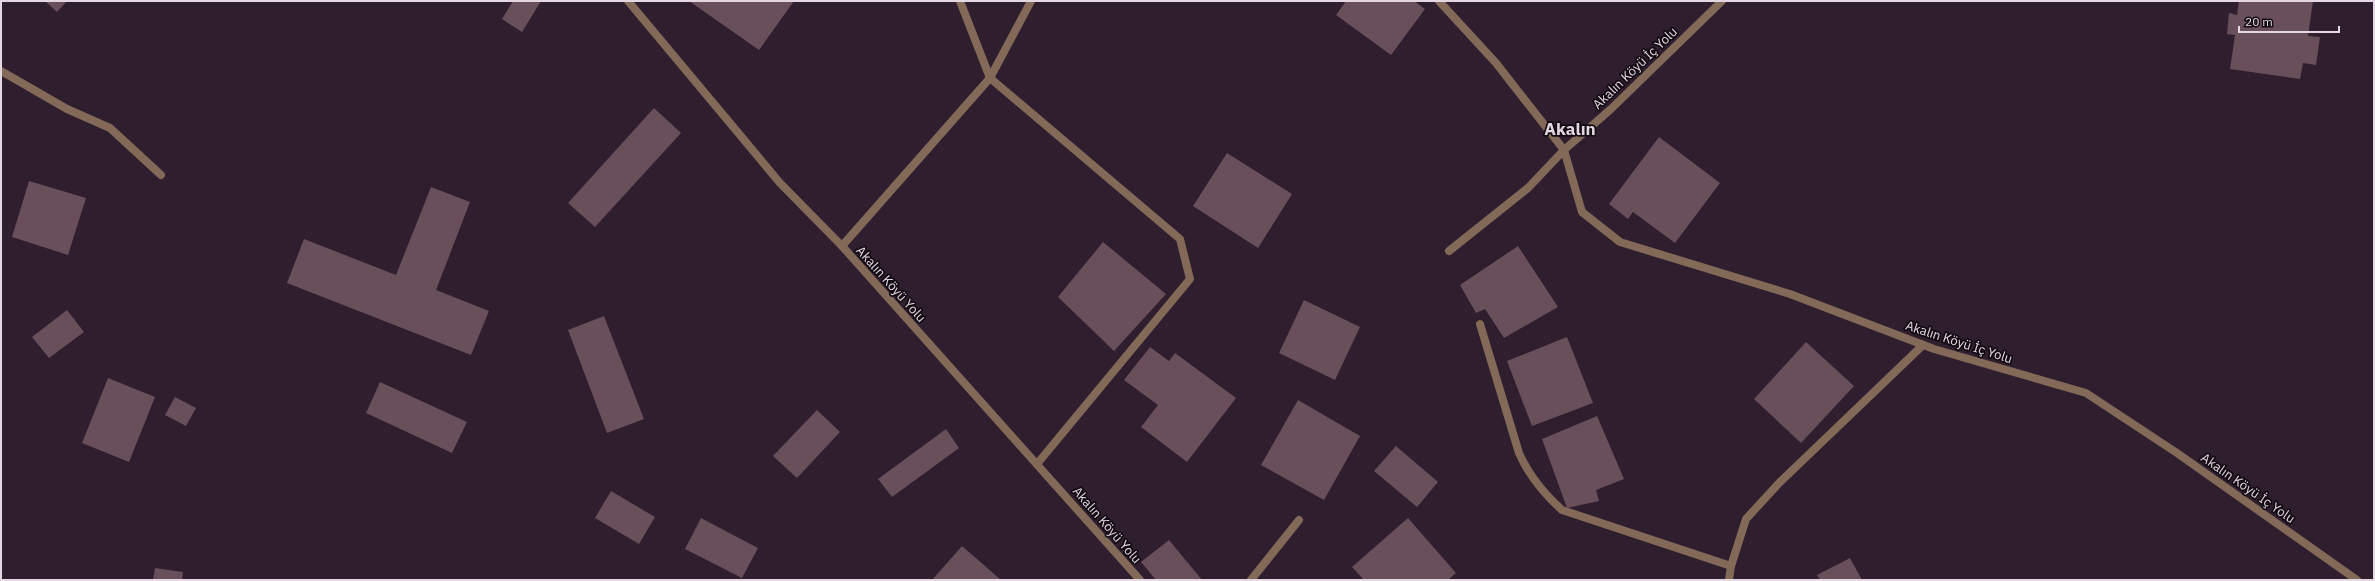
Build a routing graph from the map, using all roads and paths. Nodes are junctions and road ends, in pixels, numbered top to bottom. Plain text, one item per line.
1 (628, 1) edge
2 (960, 1) edge
3 (1030, 1) edge
4 (1439, 1) edge
5 (1722, 1) edge
6 (1, 71) edge
7 (990, 78) junction
8 (1564, 150) junction
9 (161, 175) dead end
10 (842, 246) junction
11 (1449, 251) dead end
12 (1480, 324) dead end
13 (1923, 345) junction
14 (1037, 464) junction
15 (1299, 520) dead end
16 (1731, 566) junction
17 (1140, 580) edge
18 (1251, 580) edge
19 (1730, 580) edge
20 (2357, 580) edge

1 - 10 street, Akalın Köyü Yolu
2 - 7 street
3 - 7 street
4 - 8 street, Akalın Köyü İç Yolu
5 - 8 street, Akalın Köyü İç Yolu
6 - 9 street
7 - 10 street
7 - 14 street
8 - 11 street, Akalın Köyü İç Yolu
8 - 13 street, Akalın Köyü İç Yolu
10 - 14 street, Akalın Köyü Yolu
12 - 16 street
13 - 16 street
13 - 20 street, Akalın Köyü İç Yolu
14 - 17 street, Akalın Köyü Yolu
15 - 18 street
16 - 19 street

